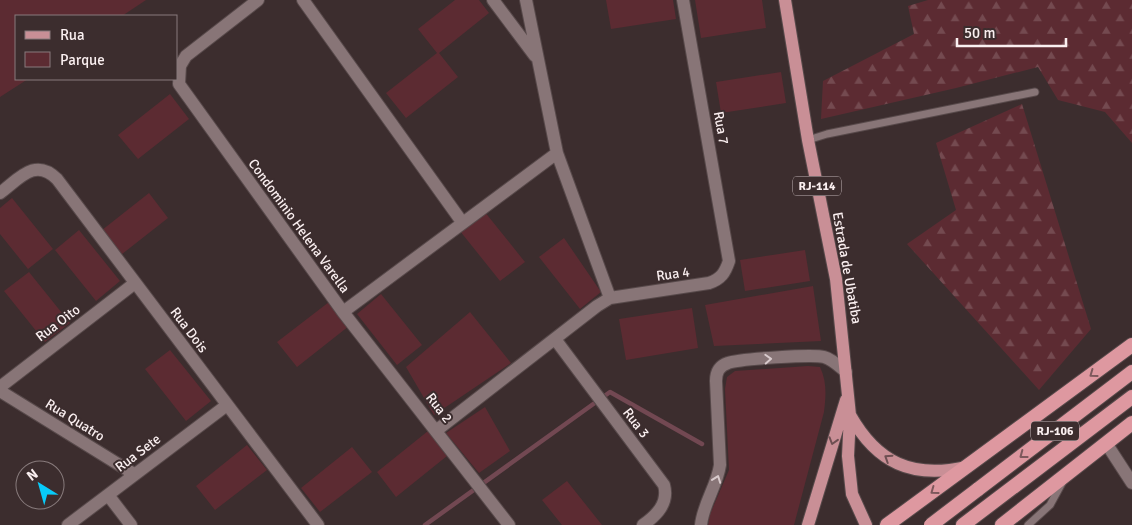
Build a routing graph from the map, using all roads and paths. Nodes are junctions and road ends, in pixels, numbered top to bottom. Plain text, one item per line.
1 (258, 0) edge
2 (303, 0) edge
3 (493, 0) edge
4 (526, 0) edge
5 (682, 0) edge
6 (785, 0) edge
7 (538, 59) junction
8 (1035, 92) dead end
9 (808, 140) junction
10 (557, 153) junction
11 (0, 193) edge
12 (462, 222) junction
13 (729, 261) joint
14 (135, 283) junction
15 (610, 298) junction
16 (343, 312) junction
17 (555, 339) junction
18 (1132, 345) edge
19 (846, 372) junction
20 (1132, 372) edge
21 (0, 387) edge
22 (0, 391) edge
23 (847, 395) junction
24 (1132, 397) edge
25 (227, 405) junction
26 (850, 415) junction
27 (1132, 424) edge
28 (437, 430) junction
29 (1106, 443) junction
30 (968, 466) junction
31 (134, 474) junction
32 (1066, 474) junction
33 (1132, 483) edge
34 (108, 495) junction
35 (646, 524) edge
36 (68, 525) edge
37 (130, 525) edge
38 (318, 525) edge
39 (509, 525) edge
40 (701, 525) edge
41 (808, 525) edge
42 (866, 525) edge
43 (887, 525) edge
44 (930, 525) edge
45 (964, 525) edge
46 (1002, 525) edge
47 (1028, 525) edge

1 - 16 street, Condominio Helena Varella
2 - 12 street
3 - 7 street
4 - 7 street
5 - 13 street, Rua 7
6 - 9 main road, Estrada de Ubatiba / RJ-114
7 - 10 street
8 - 9 lane
9 - 19 main road, Estrada de Ubatiba / RJ-114
10 - 12 street, Condominio Helena Varella
10 - 15 street
11 - 14 street, Rua Dois
12 - 16 street, Condominio Helena Varella
13 - 15 street, Rua 4
14 - 21 street, Rua Oito
14 - 25 street, Rua Dois
15 - 17 street
16 - 28 street, Rua 2
17 - 28 street
17 - 35 street, Rua 3
18 -> 30 highway
19 - 23 main road, Estrada de Ubatiba / RJ-114
40 -> 19 street
20 -> 44 highway, RJ-106, bridge
22 - 31 street, Rua Quatro
23 - 26 main road, Estrada de Ubatiba / RJ-114
23 -> 41 main road, Estrada de Ubatiba / RJ-114
24 - 45 highway, RJ-106
25 - 31 street, Rua Sete
25 - 38 street, Rua Dois
30 -> 26 main road
26 - 42 main road, Estrada de Ubatiba / RJ-114
27 - 29 highway
28 - 39 street, Rua 2
29 - 32 highway
29 - 33 street
30 -> 43 highway
31 - 34 street, Rua Sete
32 - 46 highway
32 - 47 lane
34 - 36 street, Rua Sete
34 - 37 street

